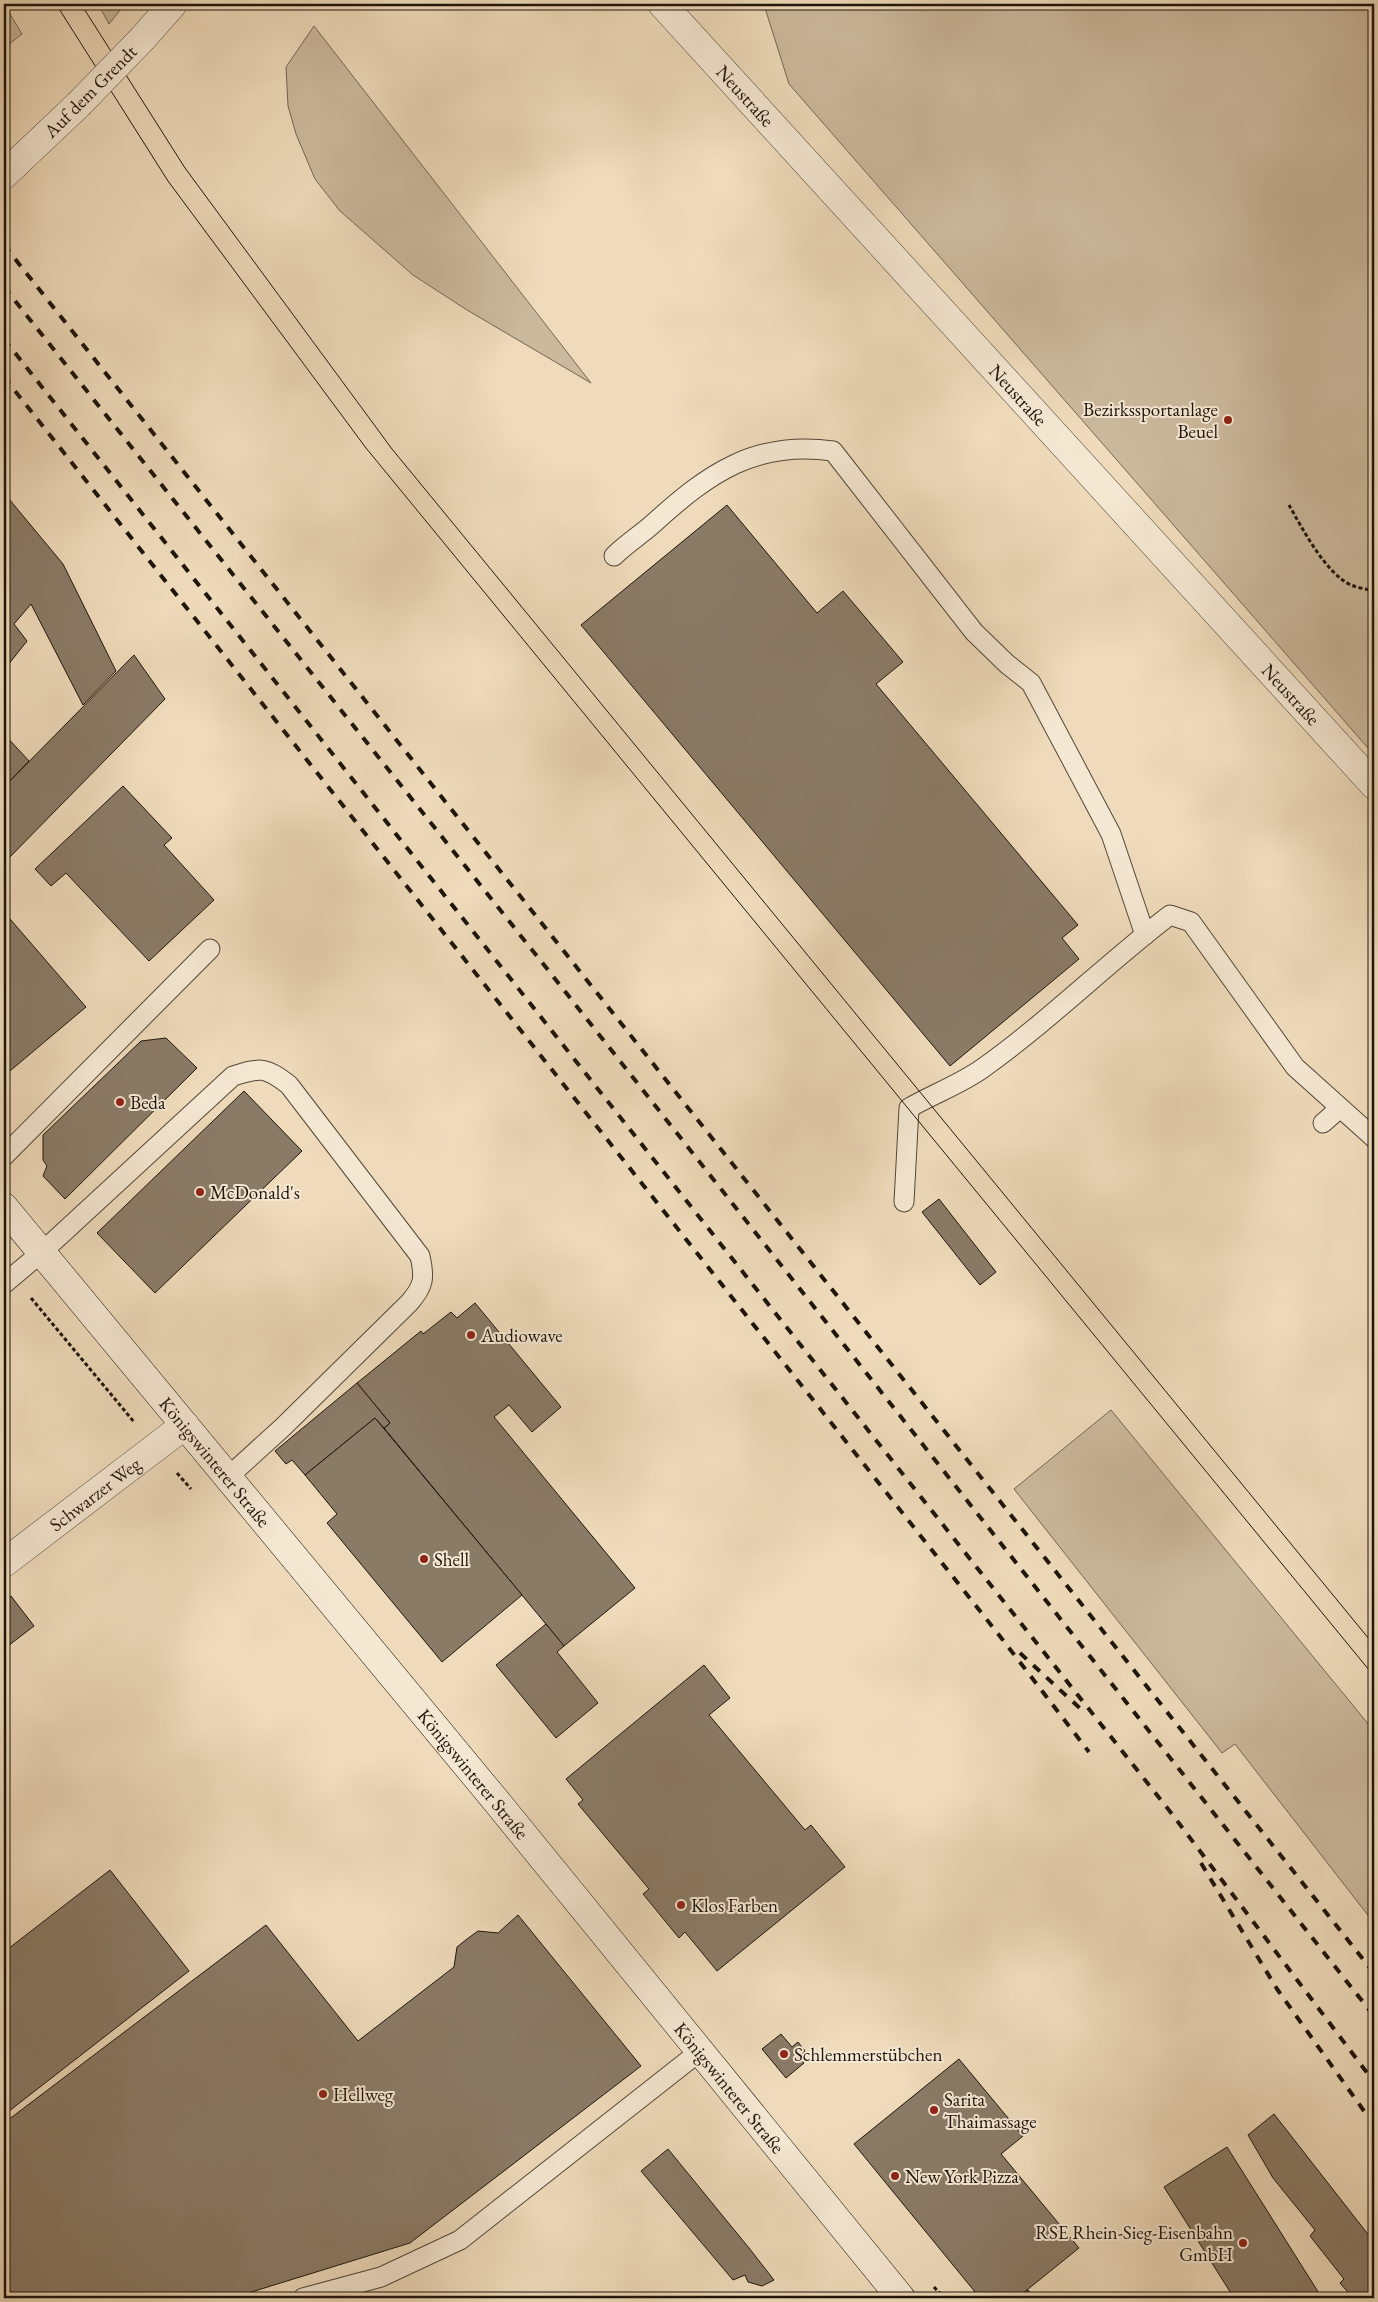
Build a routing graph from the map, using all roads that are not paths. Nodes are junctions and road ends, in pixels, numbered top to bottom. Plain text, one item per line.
1 (173, 4) edge
2 (662, 4) edge
3 (7, 172) edge
4 (614, 556) dead end
5 (1374, 785) edge
6 (1145, 934) junction
7 (210, 949) dead end
8 (1340, 1108) junction
9 (1323, 1123) dead end
10 (1374, 1138) edge
11 (4, 1156) edge
12 (904, 1202) dead end
13 (4, 1207) edge
14 (42, 1252) junction
15 (8, 1280) edge
16 (185, 1425) junction
17 (228, 1477) junction
18 (4, 1563) edge
19 (699, 2052) junction
20 (303, 2298) edge
21 (901, 2298) edge

1 - 3 street, Auf dem Grendt, bridge
2 - 5 street, Neustraße
4 - 6 lane
6 - 8 lane
6 - 12 lane
7 - 11 lane
8 - 9 lane
8 - 10 lane
13 - 14 street, Königswinterer Straße
14 - 15 lane
14 - 16 street, Königswinterer Straße
14 - 17 lane
16 - 17 street, Königswinterer Straße
16 - 18 street, Schwarzer Weg
17 - 19 street, Königswinterer Straße
19 - 20 lane
19 - 21 street, Königswinterer Straße

